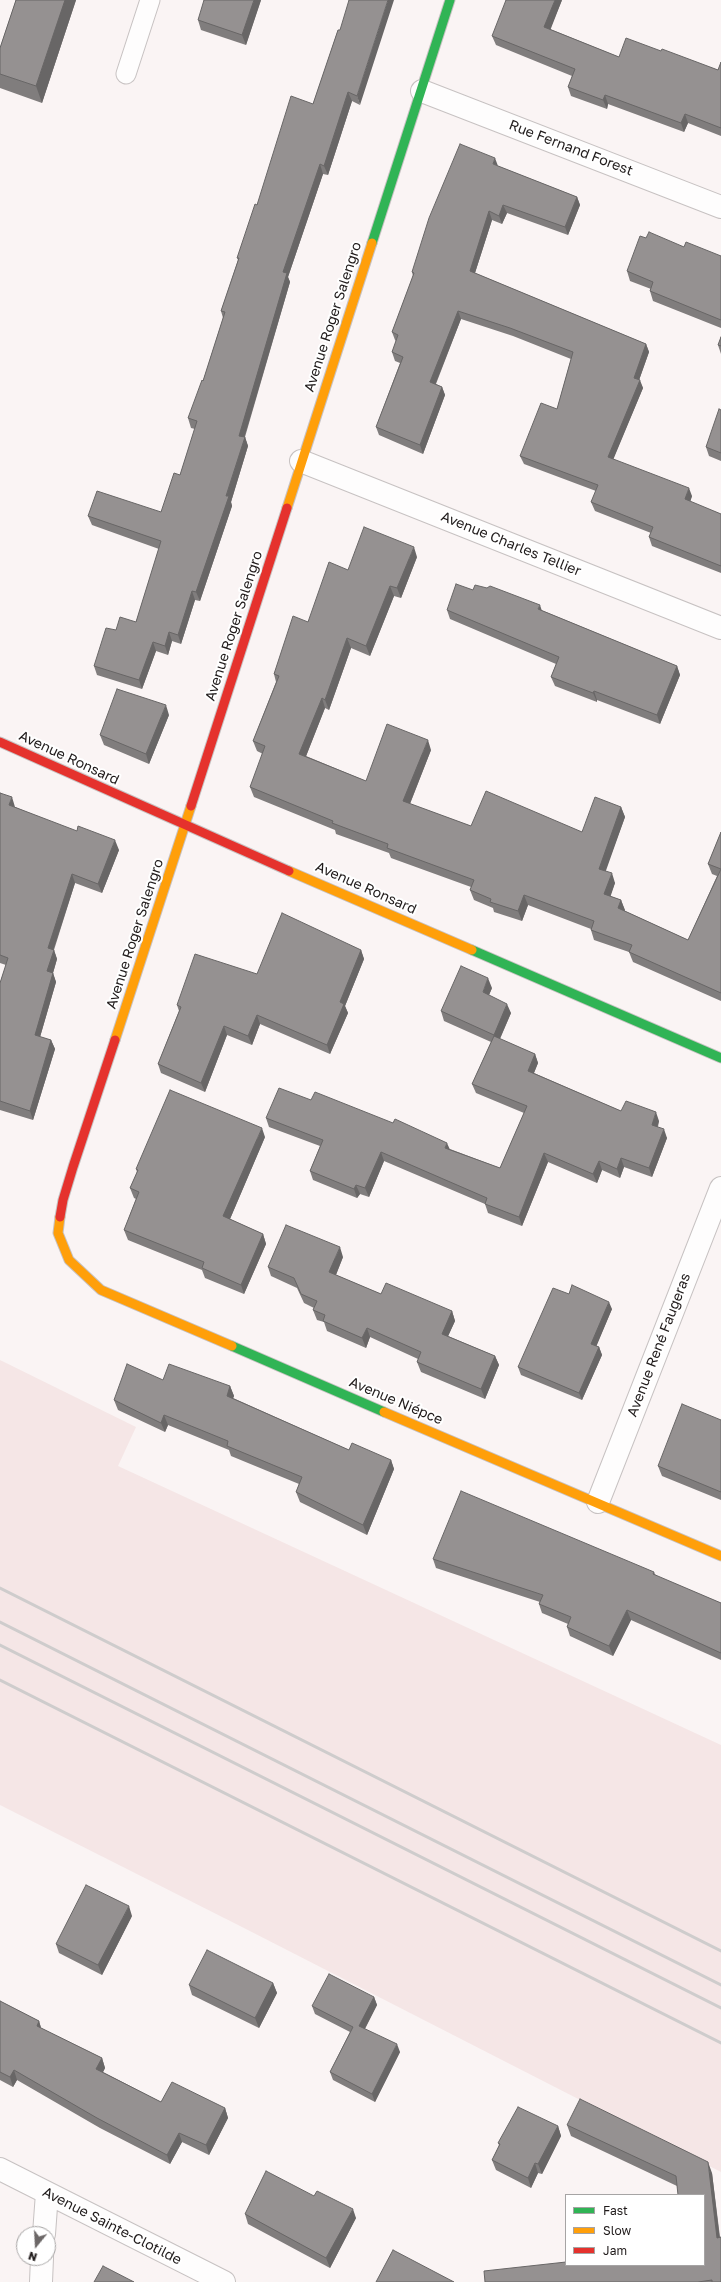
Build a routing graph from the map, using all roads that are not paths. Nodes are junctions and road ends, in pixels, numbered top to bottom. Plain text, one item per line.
1 (150, 0) edge
2 (450, 0) edge
3 (126, 74) dead end
4 (422, 91) junction
5 (721, 207) edge
6 (301, 461) junction
7 (721, 628) edge
8 (0, 742) edge
9 (184, 826) junction
10 (721, 1058) edge
11 (721, 1188) edge
12 (70, 1260) joint
13 (598, 1502) junction
14 (721, 1556) edge
15 (0, 2169) edge
16 (47, 2193) junction
17 (45, 2226) edge
18 (42, 2266) edge
19 (41, 2282) edge
20 (224, 2282) edge

1 - 3 lane
2 - 4 street, Avenue Roger Salengro
4 - 5 street, Rue Fernand Forest
4 - 6 street, Avenue Roger Salengro
6 - 7 street, Avenue Charles Tellier
6 - 9 street, Avenue Roger Salengro
8 - 9 street, Avenue Ronsard
9 - 10 street, Avenue Ronsard
9 - 12 street, Avenue Roger Salengro
11 - 13 street, Avenue René Faugeras
12 - 13 street, Avenue Niépce
13 - 14 street, Avenue Niépce
15 - 16 street, Avenue Sainte-Clotilde
16 - 17 street
16 - 20 street, Avenue Sainte-Clotilde
18 - 19 street

